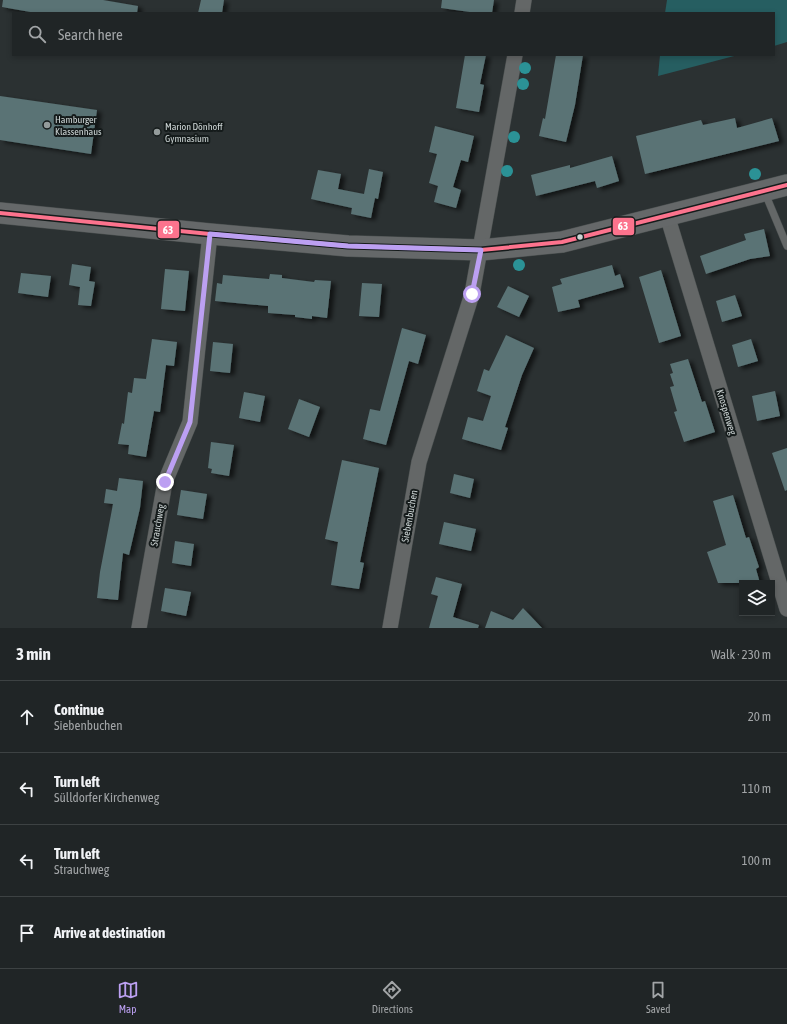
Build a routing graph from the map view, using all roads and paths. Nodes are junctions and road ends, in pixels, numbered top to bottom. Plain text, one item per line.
1 (524, 0) edge
2 (522, 12) edge
3 (515, 56) edge
4 (787, 184) edge
5 (764, 191) junction
6 (0, 213) edge
7 (666, 215) junction
8 (210, 234) junction
9 (787, 246) edge
10 (481, 250) junction
11 (787, 609) edge
12 (139, 628) edge
13 (390, 628) edge

1 - 2 street
3 - 10 street, Siebenbuchen
4 - 5 street
5 - 7 street
5 - 9 lane
6 - 8 street
7 - 10 street
7 - 11 street, Knospenweg
8 - 10 street
8 - 12 street, Strauchweg
10 - 13 street, Siebenbuchen

